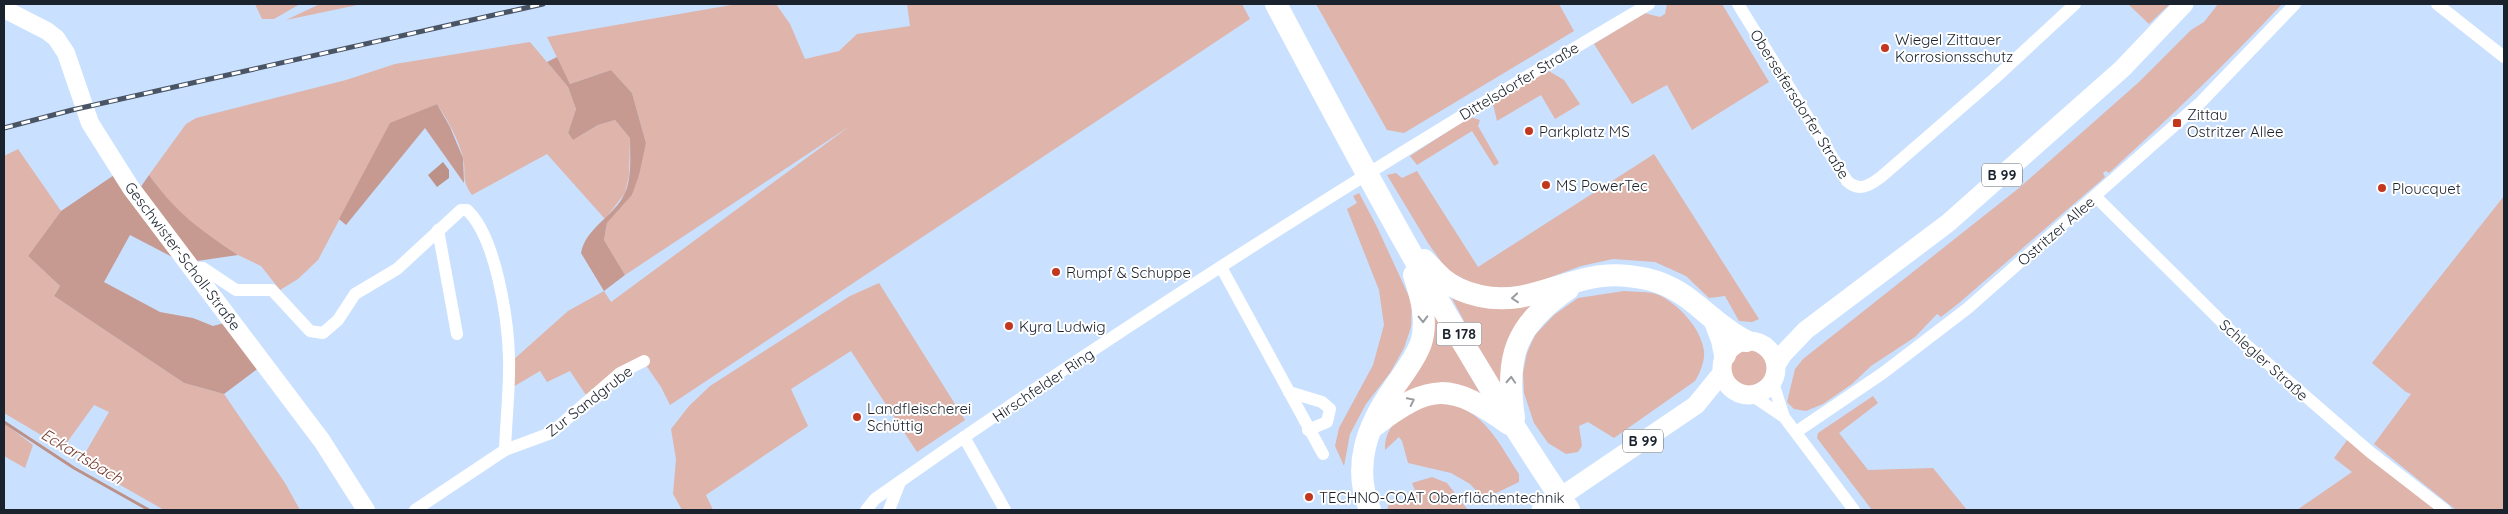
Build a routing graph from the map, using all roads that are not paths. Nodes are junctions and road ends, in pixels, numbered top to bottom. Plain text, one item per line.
1 (1276, 4) edge
2 (1649, 4) edge
3 (1738, 4) edge
4 (2075, 4) edge
5 (2184, 4) edge
6 (2295, 4) edge
7 (2437, 4) edge
8 (4, 9) edge
9 (2504, 57) edge
10 (1348, 186) joint
11 (2095, 196) junction
12 (438, 230) junction
13 (1401, 239) junction
14 (190, 267) junction
15 (1221, 267) junction
16 (1579, 282) junction
17 (1714, 319) junction
18 (1806, 330) junction
19 (457, 334) dead end
20 (1755, 343) junction
21 (644, 361) dead end
22 (1723, 364) junction
23 (1775, 374) junction
24 (1289, 392) junction
25 (1734, 392) junction
26 (1753, 396) junction
27 (1696, 404) junction
28 (1784, 417) junction
29 (1371, 428) junction
30 (1516, 428) junction
31 (1308, 430) junction
32 (1796, 432) junction
33 (964, 437) junction
34 (505, 450) junction
35 (1323, 454) dead end
36 (900, 482) junction
37 (366, 510) edge
38 (415, 510) edge
39 (866, 510) edge
40 (889, 510) edge
41 (1005, 510) edge
42 (1370, 510) edge
43 (1541, 510) edge
44 (1569, 510) edge
45 (1854, 510) edge
46 (2445, 510) edge

1 - 13 highway, B 178
2 - 10 street, Dittelsdorfer Straße
3 - 4 street, Oberseifersdorfer Straße
5 - 18 main road, B 99
6 - 11 street, Ostritzer Allee
7 - 9 street
8 - 14 street, Geschwister-Scholl-Straße
10 - 15 street, Hirschfelder Ring
11 - 32 street, Ostritzer Allee
11 - 46 street, Schlegler Straße
12 - 14 street
12 - 19 street
12 - 34 street
16 -> 13 highway
13 -> 29 highway
13 - 30 highway, B 178
14 - 37 street, Geschwister-Scholl-Straße
15 - 24 street
15 - 33 street, Hirschfelder Ring
16 - 17 highway
30 -> 16 highway
17 - 20 highway
17 - 22 highway
18 - 20 main road, B 99
18 - 23 main road, B 99
20 - 22 main road
20 - 23 main road
21 - 34 street, Zur Sandgrube
22 - 25 main road
22 - 27 main road, B 99
23 - 26 main road
23 - 28 street
24 - 31 street
24 - 31 street
25 - 26 main road
25 - 27 main road, B 99
26 - 28 street
27 - 43 main road, B 99
28 - 32 street
29 -> 30 highway
29 - 42 highway
30 - 44 highway, B 178
31 - 35 street
32 - 45 street
33 - 36 street, Hirschfelder Ring
33 - 41 street
34 - 38 street, Zur Sandgrube
36 - 39 street, Hirschfelder Ring
36 - 40 street

